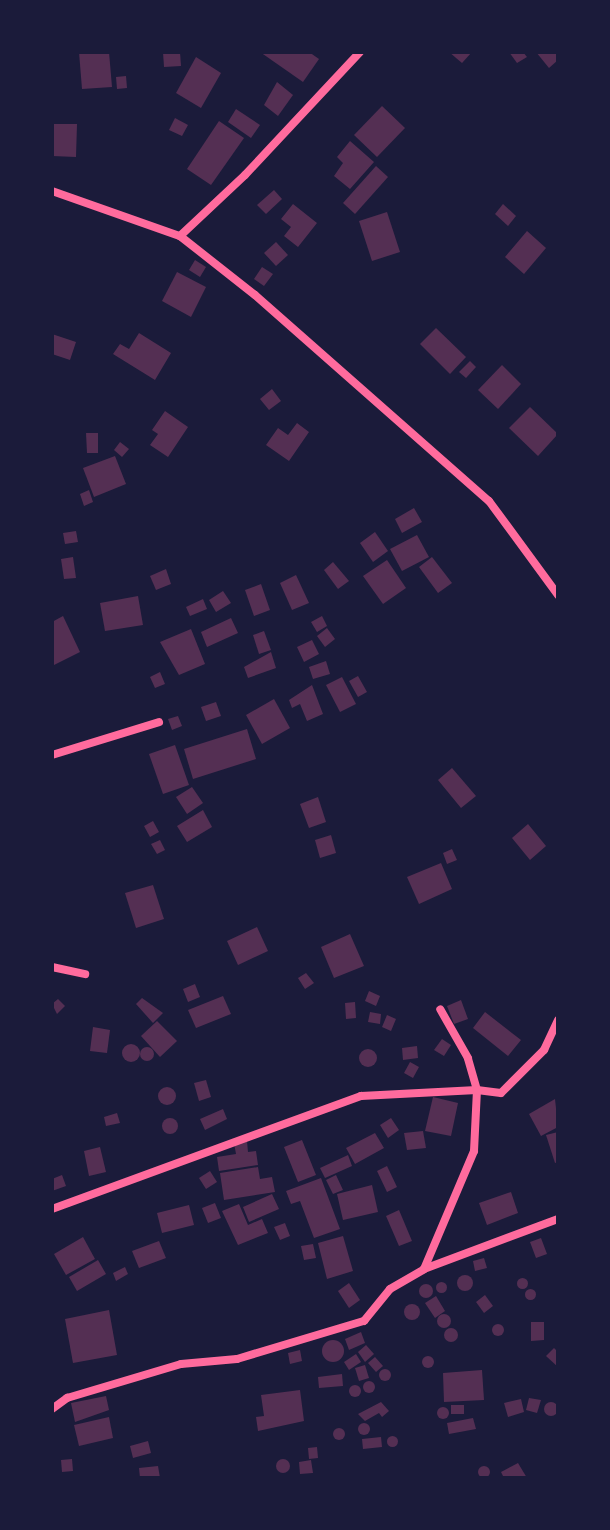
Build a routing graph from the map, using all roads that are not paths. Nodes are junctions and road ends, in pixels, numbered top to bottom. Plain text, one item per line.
1 (360, 52) edge
2 (52, 191) edge
3 (180, 236) junction
4 (558, 595) edge
5 (159, 722) dead end
6 (52, 755) edge
7 (52, 967) edge
8 (85, 974) dead end
9 (440, 1009) dead end
10 (558, 1020) edge
11 (477, 1090) junction
12 (52, 1209) edge
13 (558, 1219) edge
14 (424, 1269) junction
15 (52, 1409) edge

1 - 3 street
2 - 3 street
3 - 4 street
5 - 6 street
7 - 8 street
9 - 11 street
10 - 11 street
11 - 12 street
11 - 14 street
13 - 14 street
14 - 15 street

